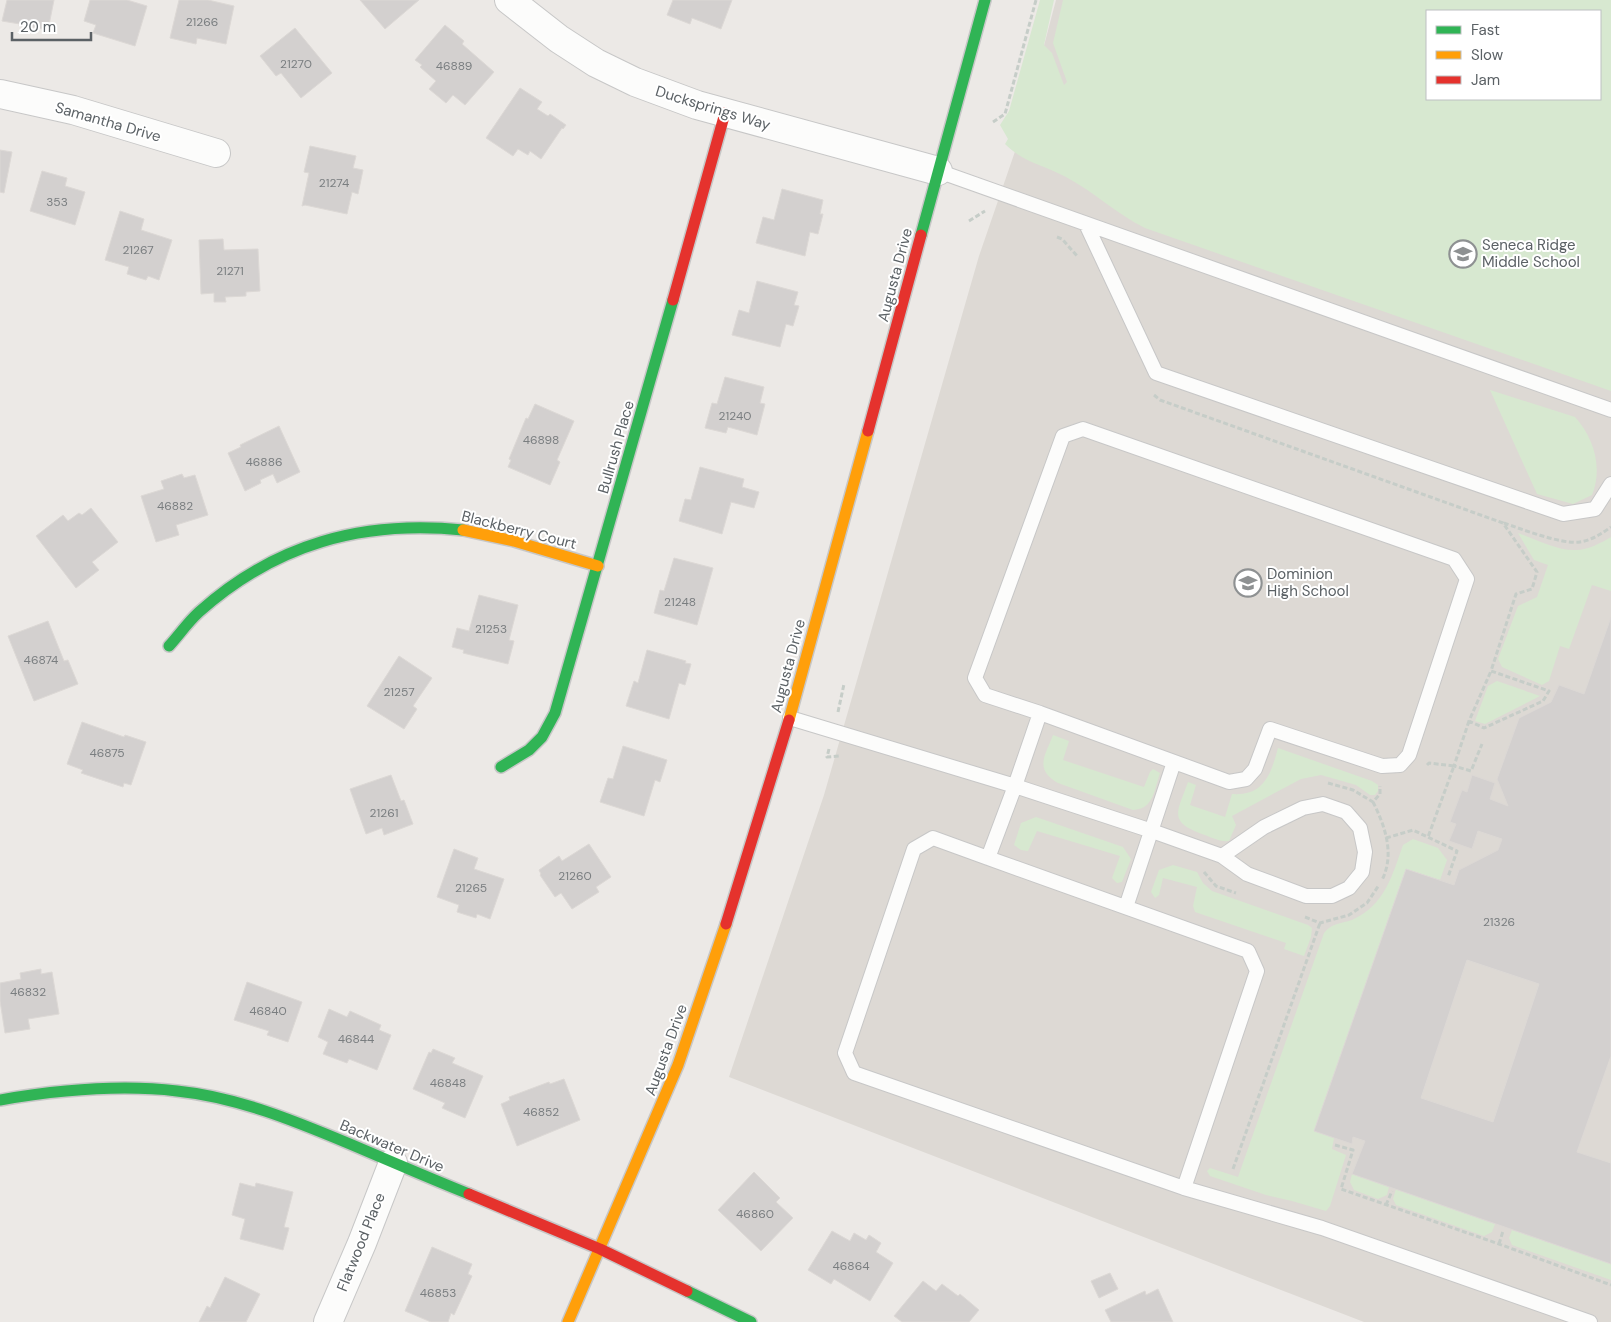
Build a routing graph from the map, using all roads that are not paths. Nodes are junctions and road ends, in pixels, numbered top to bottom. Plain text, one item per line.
1 (508, 0) edge
2 (985, 0) edge
3 (0, 94) edge
4 (725, 113) junction
5 (216, 153) dead end
6 (938, 171) junction
7 (1086, 224) junction
8 (1611, 410) edge
9 (1611, 484) edge
10 (598, 566) junction
11 (169, 646) dead end
12 (1040, 713) junction
13 (790, 718) junction
14 (1174, 762) junction
15 (501, 767) dead end
16 (1015, 786) junction
17 (1152, 831) junction
18 (1222, 856) junction
19 (988, 858) junction
20 (1126, 907) junction
21 (0, 1100) edge
22 (394, 1162) junction
23 (1184, 1188) junction
24 (600, 1249) junction
25 (328, 1322) edge
26 (568, 1322) edge
27 (751, 1322) edge
28 (1590, 1322) edge

1 - 4 street, Ducksprings Way
2 - 6 street, Augusta Drive
3 - 5 street, Samantha Drive
4 - 6 street, Ducksprings Way
4 - 10 street, Bullrush Place
6 - 7 lane
6 - 13 street, Augusta Drive
7 - 8 lane
7 - 9 lane
10 - 11 street, Blackberry Court
10 - 15 street, Bullrush Place
12 - 14 lane
12 - 14 lane
12 - 16 lane
13 - 16 lane
13 - 24 street, Augusta Drive
14 - 17 lane
16 - 17 lane
16 - 19 lane
17 - 18 lane
17 - 20 lane
18 - 18 lane
19 - 20 lane
19 - 23 lane
20 - 23 lane
21 - 22 street, Backwater Drive
22 - 24 street, Backwater Drive
22 - 25 street, Flatwood Place
23 - 28 lane
24 - 26 street, Augusta Drive
24 - 27 street, Backwater Drive

